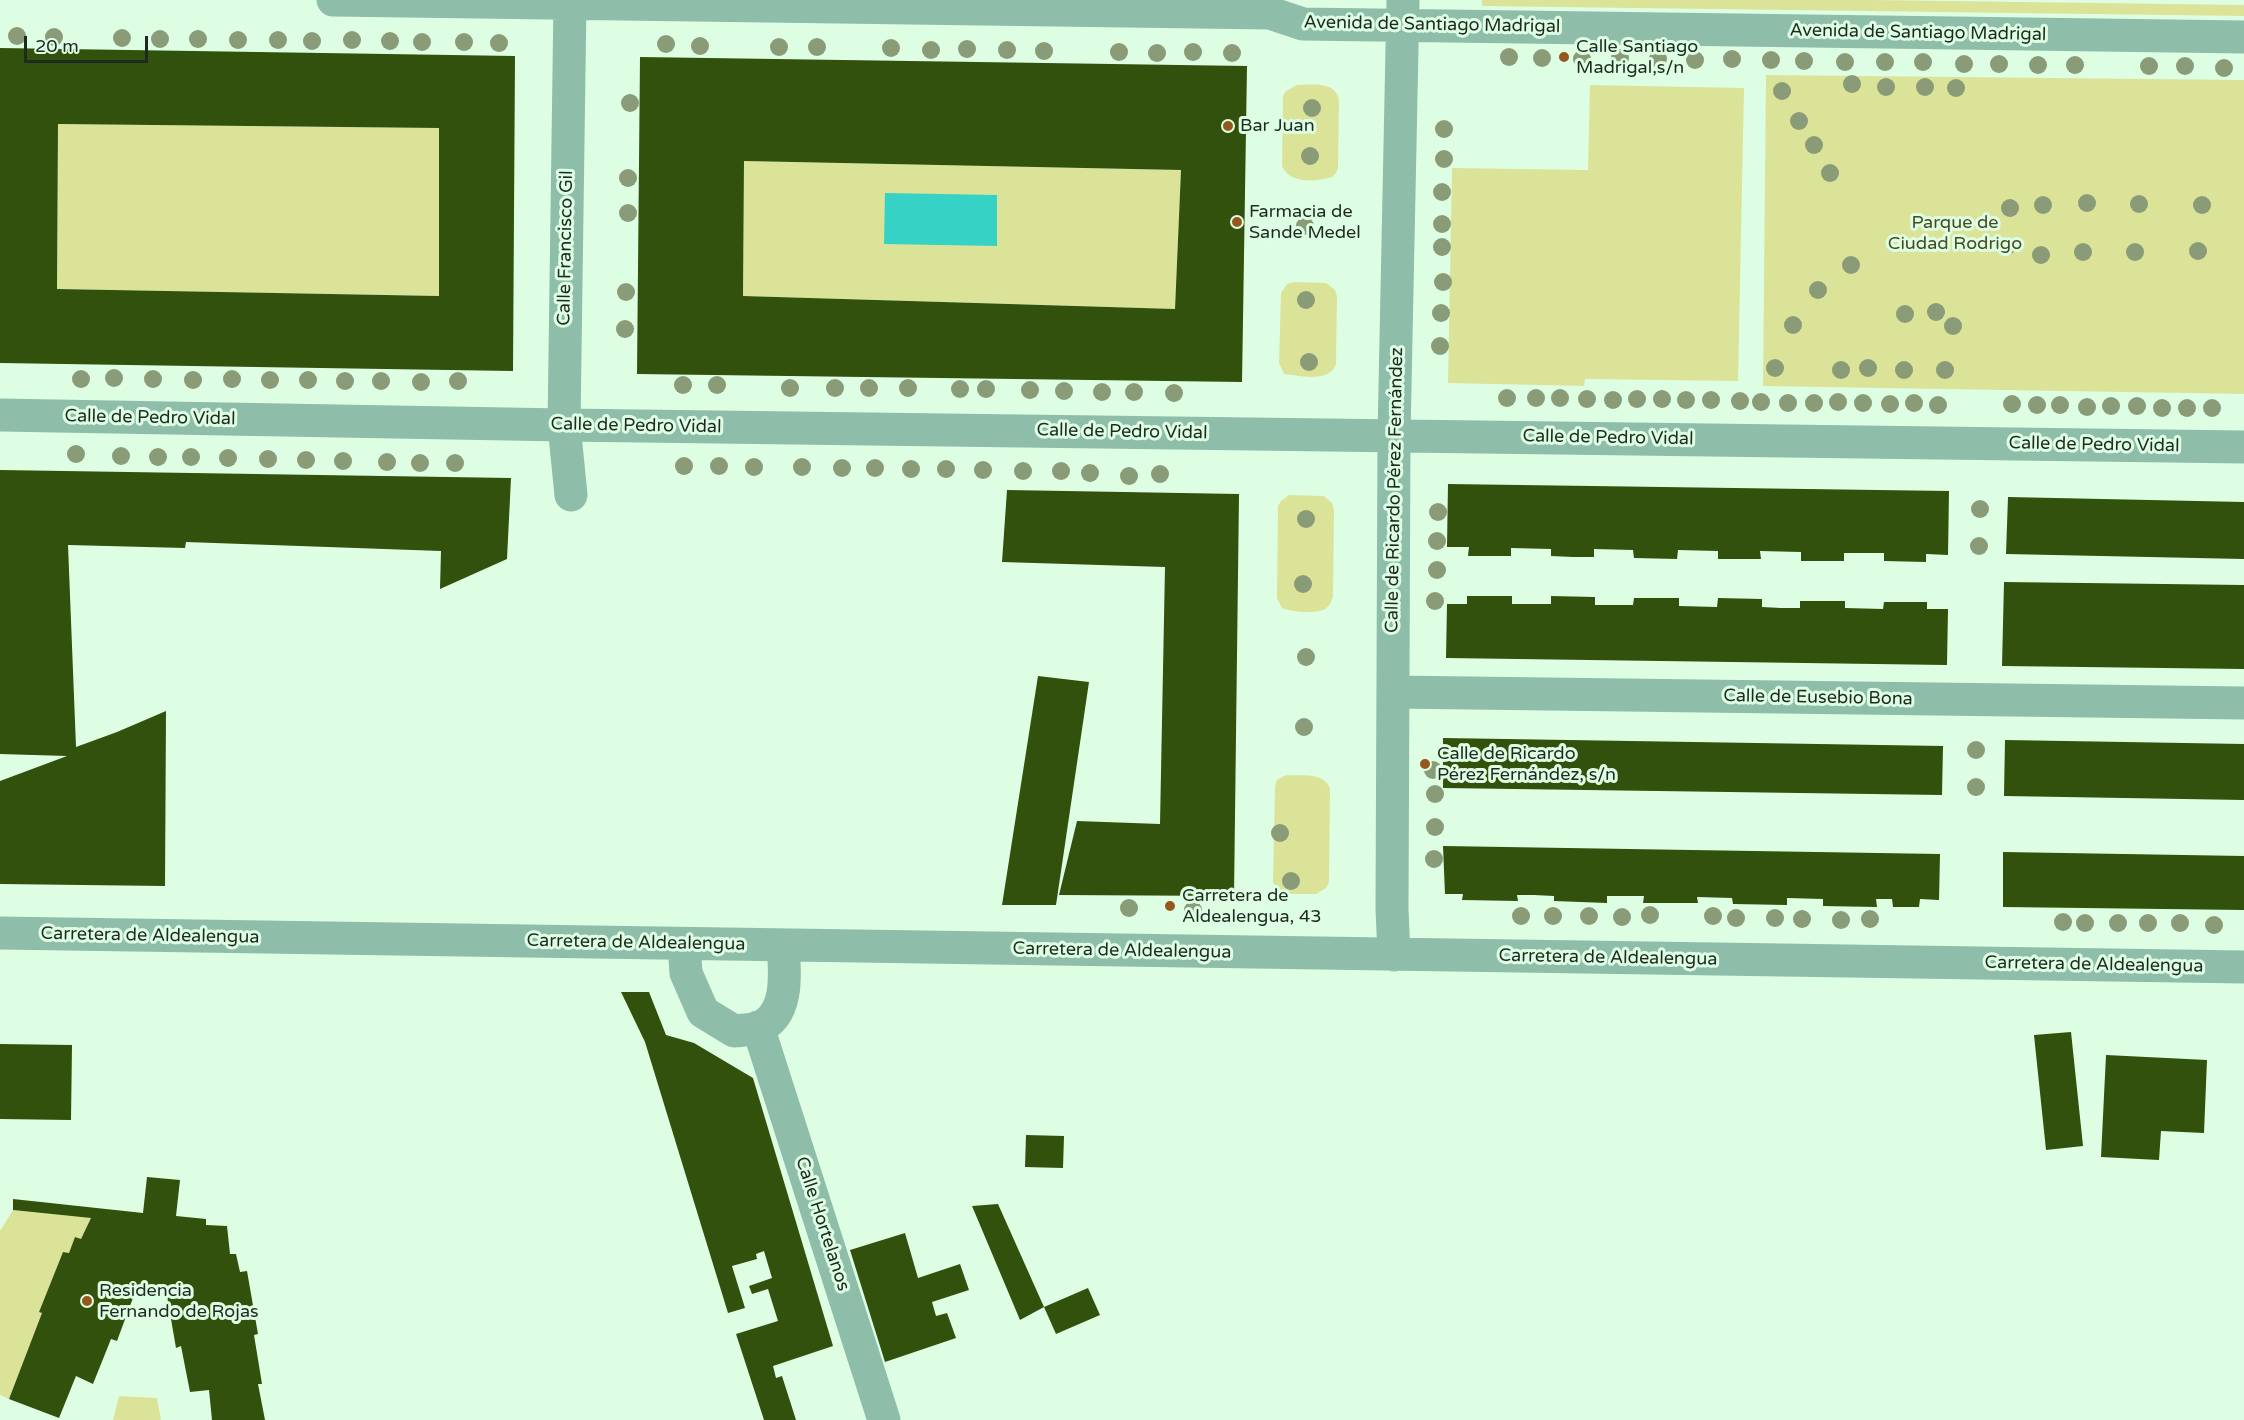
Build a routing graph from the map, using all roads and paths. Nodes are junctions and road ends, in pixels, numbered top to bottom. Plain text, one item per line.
1 (333, 0) edge
2 (570, 1) edge
3 (1403, 13) edge
4 (2244, 37) edge
5 (0, 415) edge
6 (564, 425) junction
7 (1394, 435) junction
8 (2244, 447) edge
9 (571, 495) dead end
10 (1393, 692) junction
11 (2244, 704) edge
12 (0, 933) edge
13 (684, 944) junction
14 (783, 945) junction
15 (1394, 955) junction
16 (2244, 967) edge
17 (759, 1028) junction
18 (884, 1420) edge

1 - 2 street, Avenida de Santiago Madrigal
2 - 3 street, Avenida de Santiago Madrigal
2 - 6 street, Calle Francisco Gil
3 - 4 street, Avenida de Santiago Madrigal
3 - 7 street, Calle de Ricardo Pérez Fernández
5 - 6 street, Calle de Pedro Vidal
6 - 7 street, Calle de Pedro Vidal
6 - 9 street, Calle Francisco Gil
7 - 8 street, Calle de Pedro Vidal
7 - 10 street, Calle de Ricardo Pérez Fernández
10 - 11 street, Calle de Eusebio Bona
10 - 15 street, Calle de Ricardo Pérez Fernández
12 - 13 street, Carretera de Aldealengua
13 - 14 street, Carretera de Aldealengua
13 - 17 street
14 - 15 street, Carretera de Aldealengua
14 - 17 street
15 - 16 street, Carretera de Aldealengua
17 - 18 street, Calle Hortelanos

